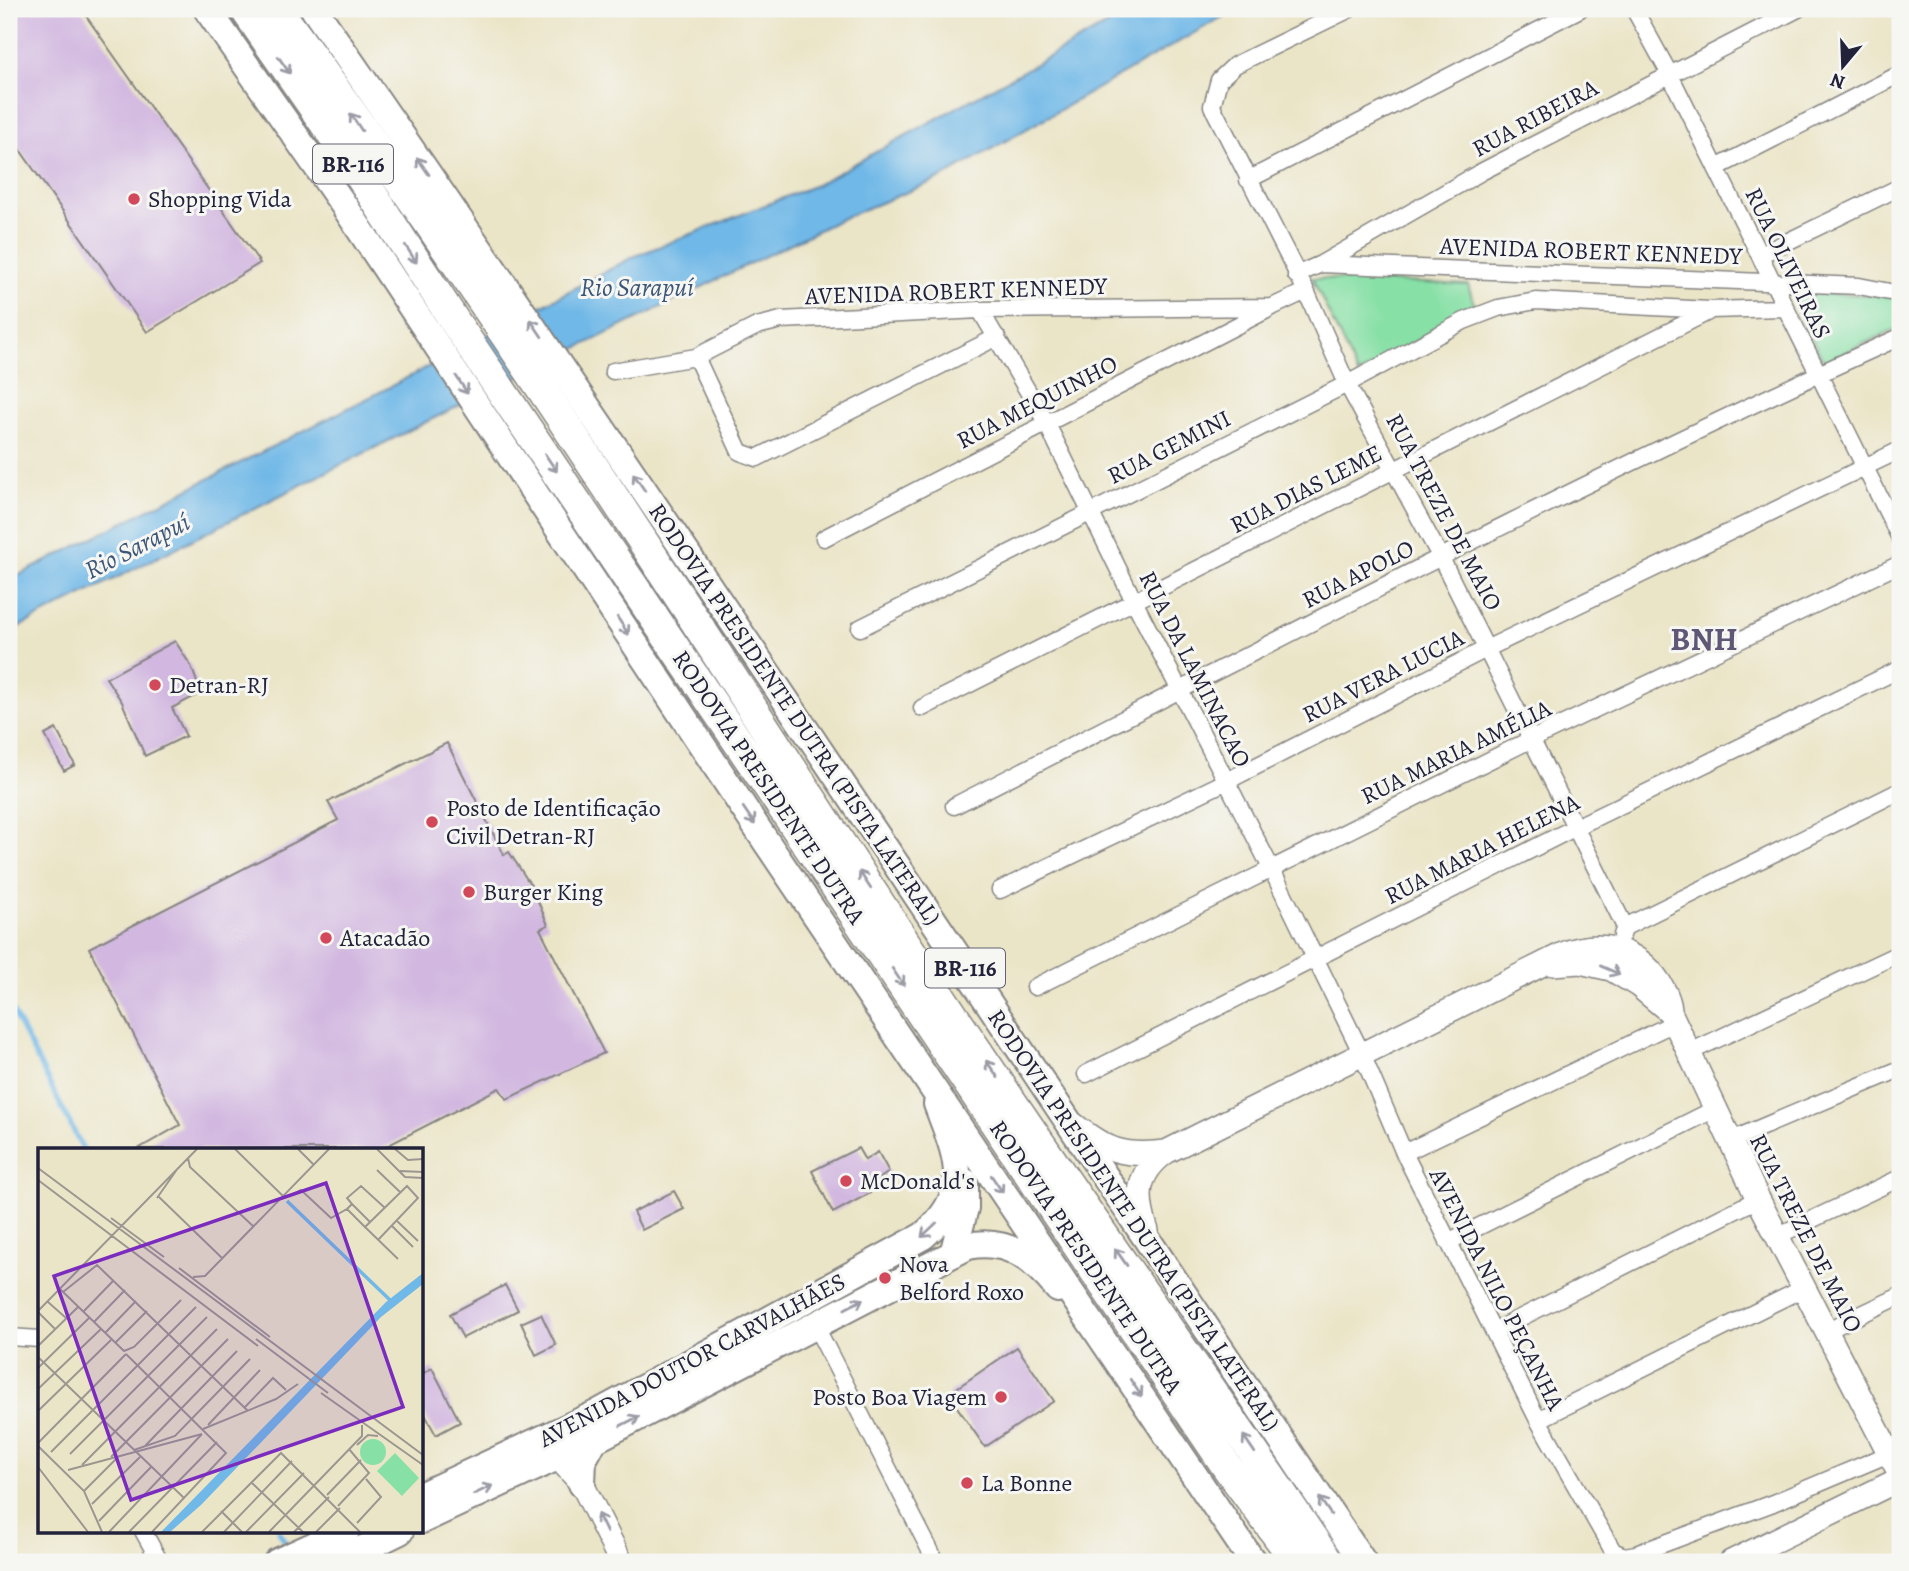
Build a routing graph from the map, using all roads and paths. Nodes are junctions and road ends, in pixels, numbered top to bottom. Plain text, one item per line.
1 (207, 9) edge
2 (246, 9) edge
3 (277, 9) edge
4 (314, 9) edge
5 (1350, 9) edge
6 (1580, 9) edge
7 (1634, 9) edge
8 (1798, 9) edge
9 (1669, 74) junction
10 (1900, 74) edge
11 (1716, 168) junction
12 (1248, 180) junction
13 (1900, 187) edge
14 (1760, 255) junction
15 (1321, 264) junction
16 (1296, 275) junction
17 (1772, 282) junction
18 (1306, 291) junction
19 (1900, 294) edge
20 (1272, 307) junction
21 (1783, 307) junction
22 (980, 310) junction
23 (1710, 310) junction
24 (444, 331) junction
25 (997, 337) junction
26 (1900, 337) edge
27 (696, 357) junction
28 (613, 371) dead end
29 (1816, 374) junction
30 (1347, 384) junction
31 (1046, 422) junction
32 (1900, 450) edge
33 (1864, 468) junction
34 (1394, 470) junction
35 (1091, 511) junction
36 (824, 538) dead end
37 (1900, 538) edge
38 (1441, 558) junction
39 (1900, 564) edge
40 (1134, 601) junction
41 (860, 628) dead end
42 (1486, 649) junction
43 (1900, 669) edge
44 (1179, 691) junction
45 (922, 708) dead end
46 (1530, 740) junction
47 (1227, 781) junction
48 (1900, 791) edge
49 (954, 806) dead end
50 (1576, 827) junction
51 (1272, 870) junction
52 (1000, 890) dead end
53 (1621, 938) junction
54 (1900, 953) edge
55 (1314, 958) junction
56 (1543, 963) junction
57 (1035, 987) dead end
58 (1673, 1017) junction
59 (1361, 1052) junction
60 (1690, 1052) junction
61 (1900, 1069) edge
62 (1086, 1074) dead end
63 (931, 1087) junction
64 (1715, 1109) junction
65 (1067, 1119) junction
66 (1729, 1141) junction
67 (1166, 1152) junction
68 (1404, 1153) junction
69 (959, 1171) junction
70 (1900, 1178) edge
71 (1758, 1199) junction
72 (1779, 1235) junction
73 (1448, 1242) junction
74 (1152, 1247) junction
75 (954, 1254) junction
76 (1804, 1288) junction
77 (1900, 1296) edge
78 (815, 1325) junction
79 (1494, 1331) junction
80 (1826, 1331) junction
81 (1097, 1332) junction
82 (9, 1337) edge
83 (38, 1339) edge
84 (1538, 1420) junction
85 (594, 1440) junction
86 (549, 1448) junction
87 (1897, 1469) edge
88 (582, 1484) junction
89 (424, 1494) edge
90 (424, 1519) edge
91 (144, 1532) edge
92 (344, 1532) edge
93 (398, 1532) edge
94 (159, 1561) edge
95 (277, 1562) edge
96 (337, 1562) edge
97 (621, 1562) edge
98 (936, 1562) edge
99 (1253, 1562) edge
100 (1297, 1562) edge
101 (1328, 1562) edge
102 (1363, 1562) edge
103 (1731, 1562) edge

1 - 24 main road, BR-116
2 -> 24 highway, RODOVIA PRESIDENTE DUTRA / BR-116
101 -> 3 highway, RODOVIA PRESIDENTE DUTRA / BR-116
65 -> 4 main road, RODOVIA PRESIDENTE DUTRA (PISTA LATERAL) / BR-116
5 - 12 street, RUA TREZE DE MAIO
6 - 12 street
7 - 9 street, RUA OLIVEIRAS
8 - 9 street, RUA RIBEIRA
9 - 11 street, RUA OLIVEIRAS
9 - 15 street, RUA RIBEIRA
10 - 11 street
11 - 14 street, RUA OLIVEIRAS
12 - 16 street, RUA TREZE DE MAIO
13 - 14 street
14 - 17 street, RUA OLIVEIRAS
15 - 16 street, RUA RIBEIRA
15 - 17 street, AVENIDA ROBERT KENNEDY
16 - 18 street, RUA TREZE DE MAIO
17 - 19 street, AVENIDA ROBERT KENNEDY
17 - 21 street, RUA OLIVEIRAS
18 - 20 street, AVENIDA ROBERT KENNEDY
18 - 30 street, RUA TREZE DE MAIO
20 - 22 street, AVENIDA ROBERT KENNEDY
20 - 31 street, RUA MEQUINHO
21 - 23 street
21 - 29 street, RUA OLIVEIRAS
22 - 25 street, RUA DA LAMINACAO
22 - 27 street, AVENIDA ROBERT KENNEDY
23 - 30 street, RUA GEMINI
23 - 34 street, RUA DIAS LEME
24 -> 63 main road, BR-116
24 -> 100 highway, RODOVIA PRESIDENTE DUTRA / BR-116
25 - 27 street
25 - 31 street, RUA DA LAMINACAO
26 - 29 street, RUA APOLO
27 - 28 street, AVENIDA ROBERT KENNEDY
29 - 33 street, RUA OLIVEIRAS
29 - 38 street, RUA APOLO
30 - 34 street, RUA TREZE DE MAIO
30 - 35 street, RUA GEMINI
31 - 35 street, RUA DA LAMINACAO
31 - 36 street, RUA MEQUINHO
32 - 33 street, RUA VERA LUCIA
33 - 37 street, RUA OLIVEIRAS
33 - 42 street, RUA VERA LUCIA
34 - 38 street, RUA TREZE DE MAIO
34 - 40 street, RUA DIAS LEME
35 - 40 street, RUA DA LAMINACAO
35 - 41 street, RUA GEMINI
38 - 42 street, RUA TREZE DE MAIO
38 - 44 street, RUA APOLO
39 - 46 street, RUA MARIA AMÉLIA
40 - 44 street, RUA DA LAMINACAO
40 - 45 street, RUA DIAS LEME
42 - 46 street, RUA TREZE DE MAIO
42 - 47 street, RUA VERA LUCIA
43 - 50 street, RUA MARIA HELENA
44 - 47 street, RUA DA LAMINACAO
44 - 49 street, RUA APOLO
46 - 50 street, RUA TREZE DE MAIO
46 - 51 street, RUA MARIA AMÉLIA
47 - 51 street, RUA DA LAMINACAO
47 - 52 street, RUA VERA LUCIA
48 - 53 street
50 - 53 street, RUA TREZE DE MAIO
50 - 55 street, RUA MARIA HELENA
51 - 55 street, RUA DA LAMINACAO
51 - 57 street, RUA MARIA AMÉLIA
53 - 56 main road
53 - 58 main road, RUA TREZE DE MAIO
54 - 60 street
55 - 59 street, RUA DA LAMINACAO
55 - 62 street, RUA MARIA HELENA
56 -> 58 main road, RUA TREZE DE MAIO
56 - 59 main road
58 - 60 main road, RUA TREZE DE MAIO
58 - 68 street
59 - 67 main road
59 - 68 street, AVENIDA NILO PEÇANHA
60 - 64 main road, RUA TREZE DE MAIO
61 - 66 street
63 - 69 main road
63 -> 81 main road, BR-116
64 - 66 main road, RUA TREZE DE MAIO
64 - 73 street
65 - 67 main road
65 - 74 main road, RODOVIA PRESIDENTE DUTRA (PISTA LATERAL) / BR-116
66 - 71 main road, RUA TREZE DE MAIO
67 - 74 main road
68 - 73 street, AVENIDA NILO PEÇANHA
69 - 75 main road
69 -> 86 main road, AVENIDA DOUTOR CARVALHÃES
70 - 72 street
71 - 72 main road, RUA TREZE DE MAIO
71 - 79 street
72 - 76 main road, RUA TREZE DE MAIO
73 - 79 street, AVENIDA NILO PEÇANHA
102 -> 74 main road, RODOVIA PRESIDENTE DUTRA (PISTA LATERAL) / BR-116
78 -> 75 main road
75 - 81 main road
76 - 80 main road, RUA TREZE DE MAIO
76 - 84 street
77 - 80 street
85 -> 78 main road
78 - 98 street
79 - 84 street, AVENIDA NILO PEÇANHA
80 - 87 main road, RUA TREZE DE MAIO
81 -> 99 main road, BR-116
82 - 83 street
84 - 87 street, AVENIDA NILO PEÇANHA
85 - 86 main road
85 - 88 main road
86 - 88 main road
86 - 89 main road, AVENIDA DOUTOR CARVALHÃES
90 -> 86 main road
87 - 103 main road
97 -> 88 main road
91 - 94 street
92 - 95 main road
93 - 96 main road

